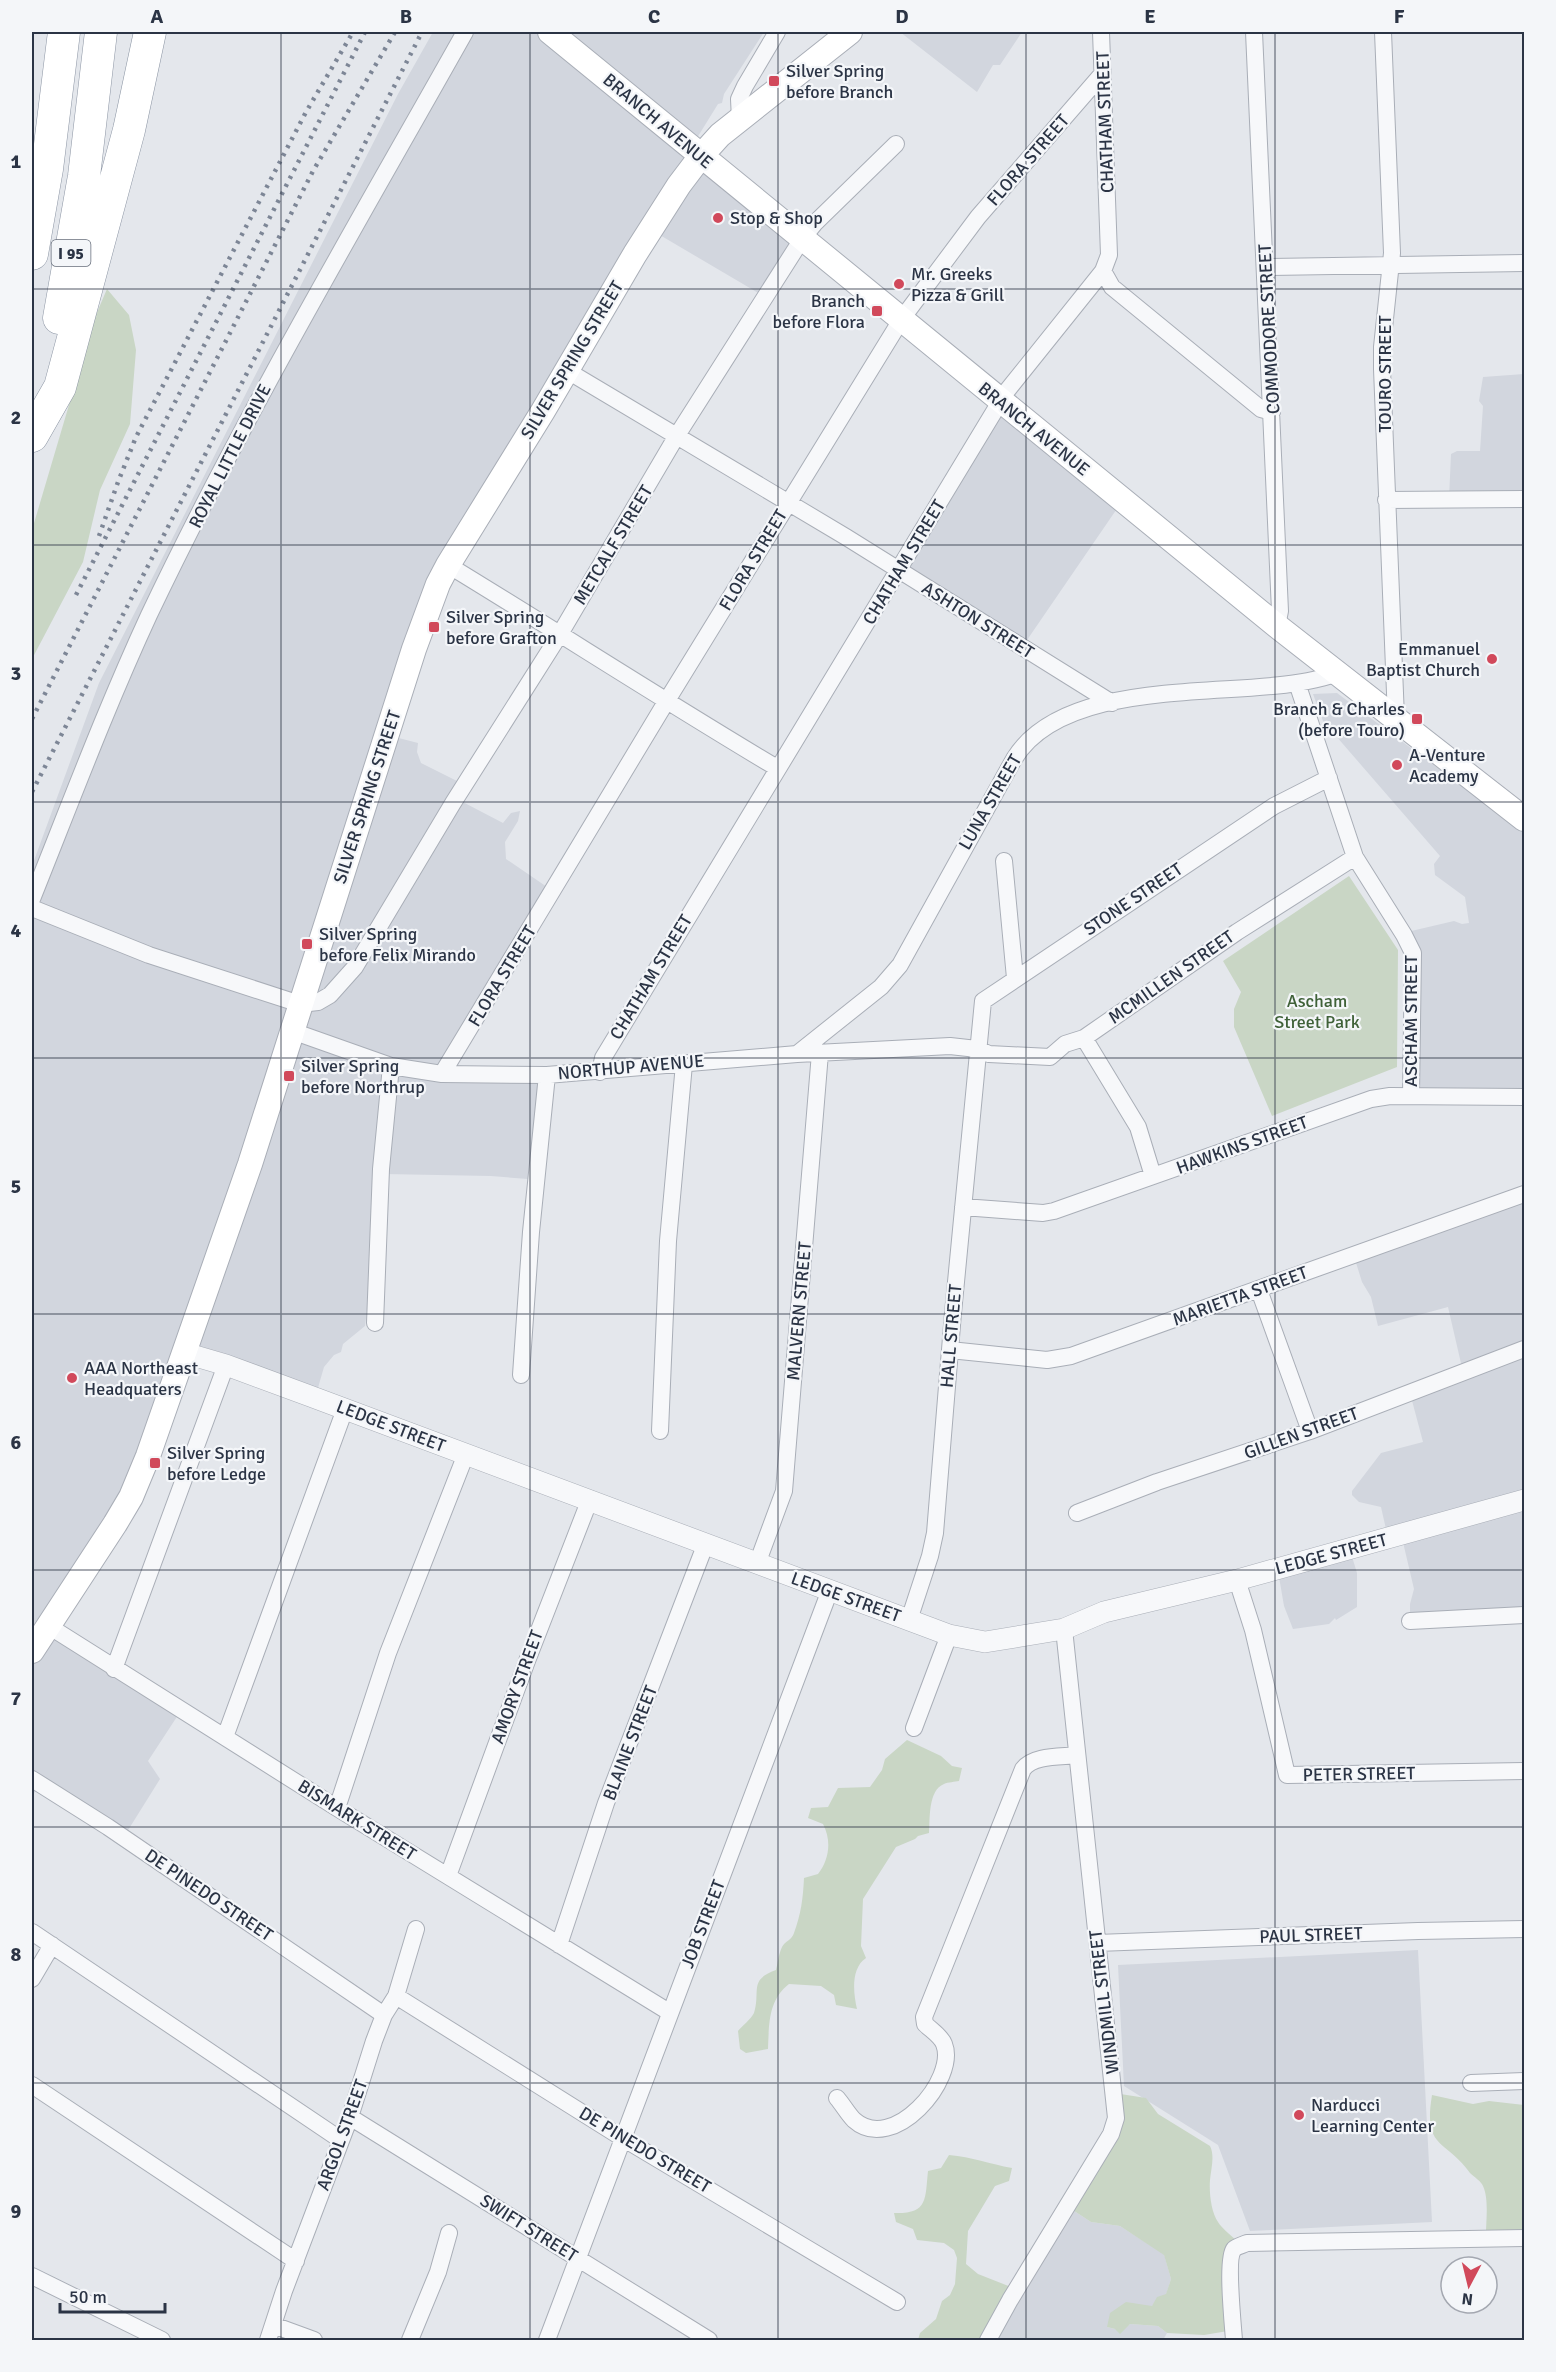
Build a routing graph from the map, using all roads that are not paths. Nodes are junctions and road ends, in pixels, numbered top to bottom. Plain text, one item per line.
1 (64, 32) edge
2 (101, 32) edge
3 (150, 32) edge
4 (465, 32) edge
5 (550, 32) edge
6 (777, 32) edge
7 (850, 32) edge
8 (1101, 32) edge
9 (1254, 32) edge
10 (1383, 32) edge
11 (1103, 73) junction
12 (740, 119) junction
13 (896, 144) dead end
14 (701, 156) junction
15 (802, 239) junction
16 (32, 254) edge
17 (1524, 263) edge
18 (1391, 264) junction
19 (1266, 267) junction
20 (1103, 272) junction
21 (901, 320) junction
22 (566, 370) junction
23 (1001, 402) junction
24 (1272, 412) junction
25 (32, 431) edge
26 (32, 436) edge
27 (676, 437) junction
28 (1386, 500) junction
29 (1524, 500) edge
30 (788, 503) junction
31 (448, 565) junction
32 (898, 570) junction
33 (1277, 626) junction
34 (560, 634) junction
35 (1338, 674) junction
36 (1297, 683) junction
37 (666, 702) junction
38 (1112, 703) junction
39 (1396, 718) junction
40 (777, 768) junction
41 (1329, 778) junction
42 (1524, 819) edge
43 (1355, 857) junction
44 (1004, 861) dead end
45 (32, 899) edge
46 (32, 908) edge
47 (1015, 978) junction
48 (300, 1004) junction
49 (292, 1031) junction
50 (1084, 1038) junction
51 (977, 1049) junction
52 (820, 1053) junction
53 (797, 1054) junction
54 (684, 1064) junction
55 (391, 1066) junction
56 (600, 1072) junction
57 (442, 1074) junction
58 (547, 1075) junction
59 (1411, 1095) junction
60 (1524, 1097) edge
61 (1154, 1176) junction
62 (1524, 1194) edge
63 (963, 1207) junction
64 (1259, 1290) junction
65 (375, 1323) dead end
66 (1524, 1349) edge
67 (950, 1350) junction
68 (185, 1353) junction
69 (226, 1365) junction
70 (521, 1375) dead end
71 (345, 1409) junction
72 (660, 1431) dead end
73 (1310, 1431) junction
74 (466, 1454) junction
75 (590, 1499) junction
76 (1524, 1500) edge
77 (1077, 1513) dead end
78 (706, 1543) junction
79 (758, 1564) junction
80 (1237, 1580) junction
81 (830, 1590) junction
82 (1524, 1615) edge
83 (909, 1620) junction
84 (1410, 1621) dead end
85 (47, 1626) junction
86 (1064, 1629) junction
87 (949, 1635) junction
88 (32, 1651) edge
89 (114, 1669) junction
90 (914, 1728) dead end
91 (225, 1737) junction
92 (1077, 1755) junction
93 (1524, 1771) edge
94 (32, 1779) edge
95 (338, 1808) junction
96 (448, 1876) junction
97 (416, 1929) dead end
98 (1524, 1929) edge
99 (32, 1932) edge
100 (1097, 1943) junction
101 (52, 1945) junction
102 (559, 1945) junction
103 (32, 1979) edge
104 (396, 1996) junction
105 (669, 2012) junction
106 (384, 2015) junction
107 (1524, 2081) edge
108 (1471, 2083) dead end
109 (32, 2085) edge
110 (837, 2098) dead end
111 (350, 2117) junction
112 (341, 2139) junction
113 (624, 2139) junction
114 (449, 2233) dead end
115 (1524, 2238) edge
116 (579, 2259) junction
117 (296, 2261) junction
118 (32, 2276) edge
119 (897, 2302) dead end
120 (270, 2333) edge
121 (162, 2340) edge
122 (314, 2340) edge
123 (410, 2340) edge
124 (547, 2340) edge
125 (709, 2340) edge
126 (988, 2340) edge
127 (1234, 2340) edge

1 - 16 highway, I 95
2 - 25 highway, I 95
3 - 26 highway
4 - 45 street, ROYAL LITTLE DRIVE
5 - 14 main road, BRANCH AVENUE
6 - 12 street
7 - 12 main road, SILVER SPRING STREET
8 - 11 street, CHATHAM STREET
9 - 19 street, COMMODORE STREET
10 - 18 street, TOURO STREET
11 - 20 street, CHATHAM STREET
11 - 21 street, FLORA STREET
12 - 14 main road, SILVER SPRING STREET
13 - 15 street, METCALF STREET
14 - 15 main road, BRANCH AVENUE
14 - 22 main road, SILVER SPRING STREET
15 - 21 main road, BRANCH AVENUE
15 - 27 street, METCALF STREET
17 - 18 street
18 - 19 street
18 - 28 street, TOURO STREET
19 - 24 street, COMMODORE STREET
20 - 23 street, CHATHAM STREET
20 - 24 street
21 - 23 main road, BRANCH AVENUE
21 - 30 street, FLORA STREET
22 - 27 street, ASHTON STREET
22 - 31 main road, SILVER SPRING STREET
23 - 32 street, CHATHAM STREET
23 - 33 main road, BRANCH AVENUE
24 - 33 street, COMMODORE STREET
27 - 30 street, ASHTON STREET
27 - 34 street, METCALF STREET
28 - 29 street
28 - 39 street, TOURO STREET
30 - 32 street, ASHTON STREET
30 - 37 street, FLORA STREET
31 - 34 street
31 - 48 main road, SILVER SPRING STREET
32 - 38 street, ASHTON STREET
32 - 40 street, CHATHAM STREET
33 - 35 main road, BRANCH AVENUE
34 - 37 street
34 - 48 street, METCALF STREET
35 - 36 street, LUNA STREET
35 - 39 main road, BRANCH AVENUE
36 - 38 street, LUNA STREET
36 - 41 street, ASCHAM STREET
37 - 40 street
37 - 57 street, FLORA STREET
38 - 53 street, LUNA STREET
39 - 42 main road, BRANCH AVENUE
40 - 56 street, CHATHAM STREET
41 - 43 street, ASCHAM STREET
41 - 47 street, STONE STREET
43 - 50 street, MCMILLEN STREET
43 - 59 street, ASCHAM STREET
44 - 47 street
46 - 48 street
47 - 51 street, STONE STREET
48 - 49 main road, SILVER SPRING STREET
49 - 55 street, NORTHUP AVENUE
49 - 68 main road, SILVER SPRING STREET
50 - 51 street, MCMILLEN STREET
50 - 61 street
51 - 52 street, NORTHUP AVENUE
51 - 63 street, HALL STREET
52 - 53 street, NORTHUP AVENUE
52 - 79 street, MALVERN STREET
53 - 54 street, NORTHUP AVENUE
54 - 56 street, NORTHUP AVENUE
54 - 72 street
55 - 57 street, NORTHUP AVENUE
55 - 65 street
56 - 58 street, NORTHUP AVENUE
57 - 58 street, NORTHUP AVENUE
58 - 70 street
59 - 60 street, HAWKINS STREET
59 - 61 street, HAWKINS STREET
61 - 63 street, HAWKINS STREET
62 - 64 street, MARIETTA STREET
63 - 67 street, HALL STREET
64 - 67 street, MARIETTA STREET
64 - 73 street
66 - 73 street, GILLEN STREET
67 - 83 street, HALL STREET
68 - 69 street, LEDGE STREET
68 - 85 main road, SILVER SPRING STREET
69 - 71 street, LEDGE STREET
69 - 89 street
71 - 74 street, LEDGE STREET
71 - 91 street
73 - 77 street, GILLEN STREET
74 - 75 street, LEDGE STREET
74 - 95 street
75 - 78 street, LEDGE STREET
75 - 96 street, AMORY STREET
76 - 80 street, LEDGE STREET
78 - 79 street, LEDGE STREET
78 - 102 street, BLAINE STREET
79 - 81 street, LEDGE STREET
80 - 86 street, LEDGE STREET
80 - 93 street, PETER STREET
81 - 83 street, LEDGE STREET
81 - 105 street, JOB STREET
82 - 84 street
83 - 87 street, LEDGE STREET
85 - 88 main road, SILVER SPRING STREET
85 - 89 street, BISMARK STREET
86 - 87 street, LEDGE STREET
86 - 92 street, WINDMILL STREET
87 - 90 street
89 - 91 street, BISMARK STREET
91 - 95 street, BISMARK STREET
92 - 100 street, WINDMILL STREET
92 - 110 street
94 - 106 street, DE PINEDO STREET
95 - 96 street, BISMARK STREET
96 - 102 street, BISMARK STREET
97 - 104 street, ARGOL STREET
98 - 100 street, PAUL STREET
99 - 101 street
100 - 126 street, WINDMILL STREET
101 - 103 street
101 - 112 street
102 - 105 street, BISMARK STREET
104 - 106 street, ARGOL STREET
104 - 113 street, DE PINEDO STREET
105 - 113 street, JOB STREET
106 - 111 street, ARGOL STREET
107 - 108 street
109 - 117 street
111 - 112 street, ARGOL STREET
111 - 116 street, SWIFT STREET
112 - 117 street, ARGOL STREET
113 - 116 street, JOB STREET
113 - 119 street, DE PINEDO STREET
114 - 123 street
115 - 127 street
116 - 124 street, JOB STREET
116 - 125 street, SWIFT STREET
117 - 120 street, ARGOL STREET
118 - 121 street
120 - 122 street

